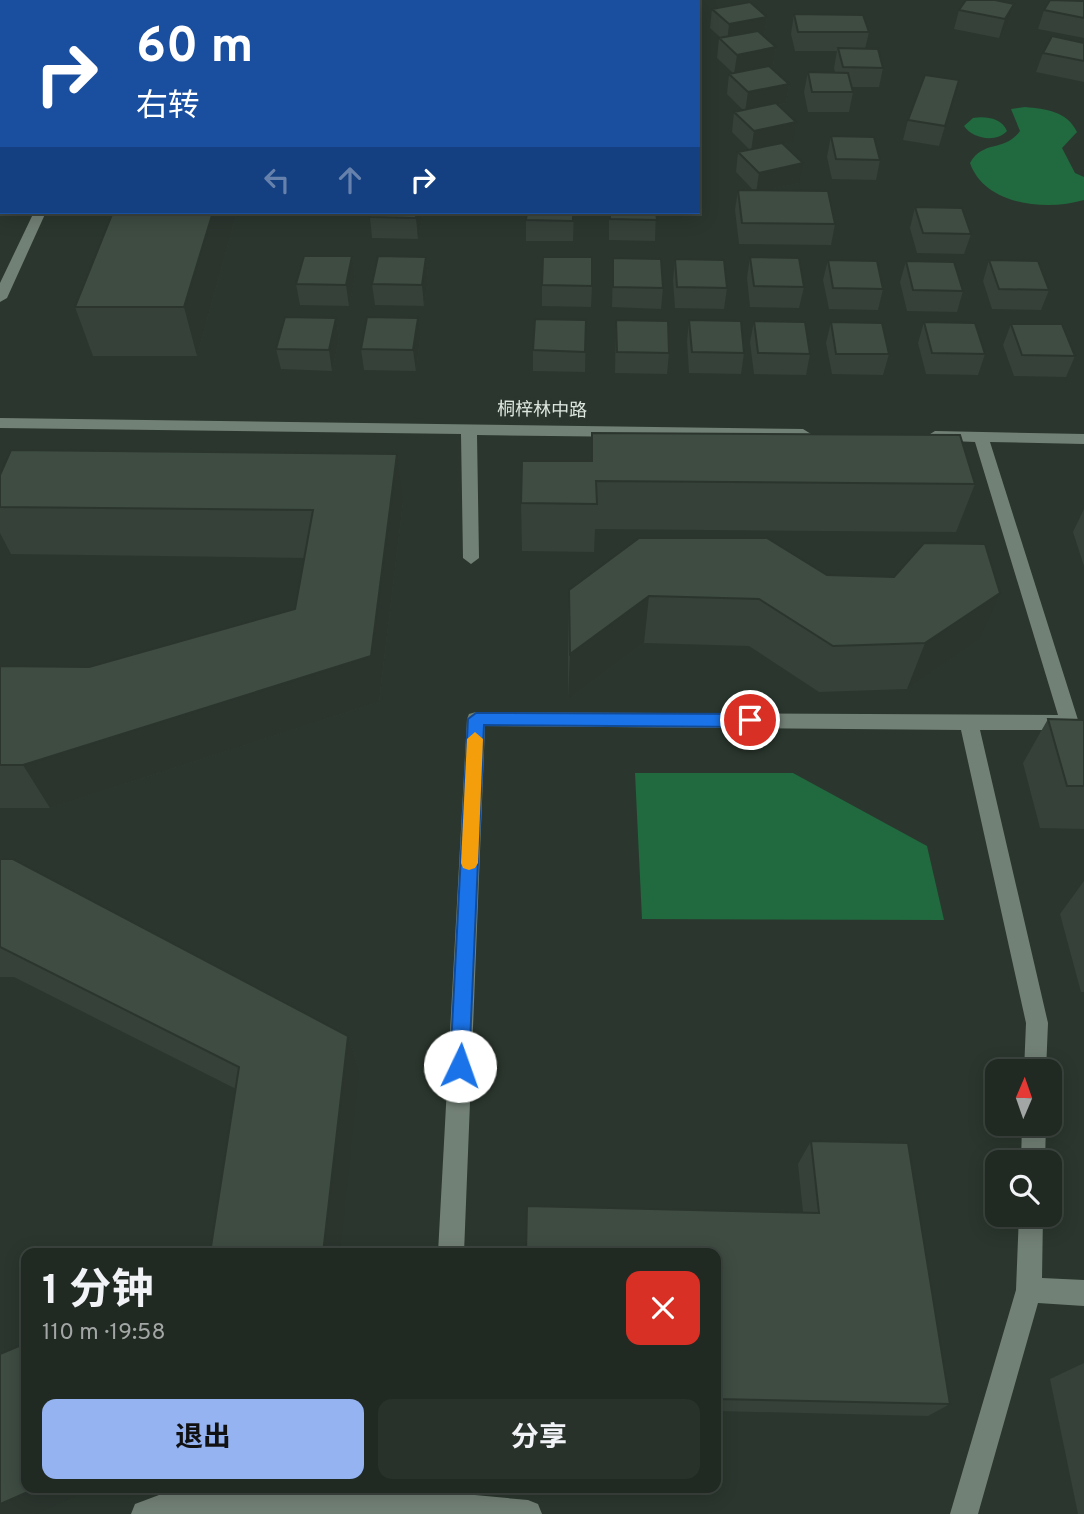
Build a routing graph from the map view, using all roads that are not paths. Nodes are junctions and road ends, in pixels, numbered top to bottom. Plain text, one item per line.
1 (39, 214) edge
2 (0, 298) edge
3 (0, 423) edge
4 (470, 429) junction
5 (815, 434) edge
6 (912, 436) edge
7 (981, 437) junction
8 (1084, 439) edge
9 (471, 558) dead end
10 (970, 722) junction
11 (1077, 724) edge
12 (1036, 1059) edge
13 (1030, 1227) edge
14 (451, 1248) edge
15 (1028, 1290) junction
16 (1084, 1293) edge
17 (439, 1503) edge
18 (145, 1514) edge
19 (528, 1514) edge
20 (964, 1514) edge

1 - 2 street
3 - 4 street, 桐梓林中路
4 - 5 street, 桐梓林中路
4 - 9 street
6 - 7 street
7 - 8 street
7 - 11 street
10 - 11 street
10 - 12 street
10 - 14 street
13 - 15 street
15 - 16 street
15 - 20 street
17 - 18 street
17 - 19 street

